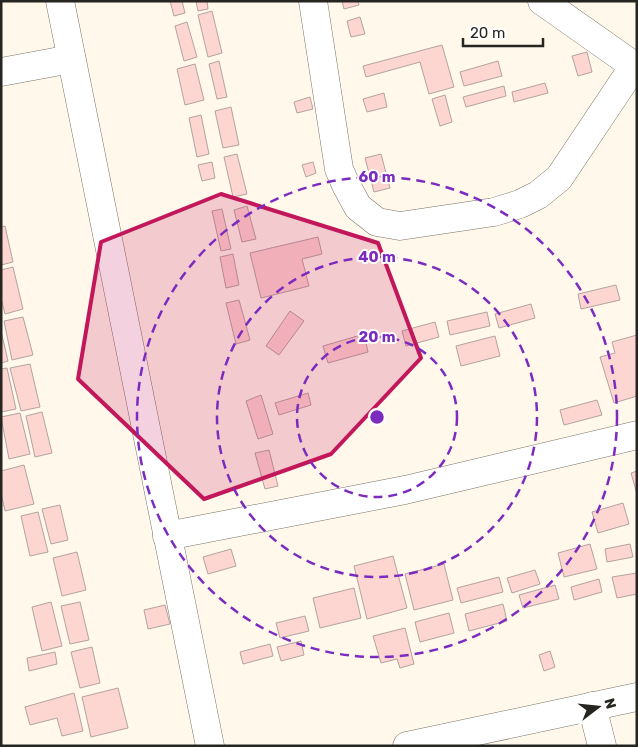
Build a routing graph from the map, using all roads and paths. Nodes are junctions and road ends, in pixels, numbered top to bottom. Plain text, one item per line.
1 (60, 1) edge
2 (312, 1) edge
3 (542, 1) edge
4 (71, 59) junction
5 (635, 67) edge
6 (1, 72) edge
7 (637, 435) edge
8 (167, 536) junction
9 (637, 697) edge
10 (592, 706) junction
11 (210, 746) edge
12 (407, 746) edge
13 (602, 746) edge

1 - 4 street
2 - 5 street
3 - 5 street
4 - 6 street
4 - 8 street
7 - 8 street
8 - 11 street
9 - 10 street
10 - 12 street
10 - 13 street

